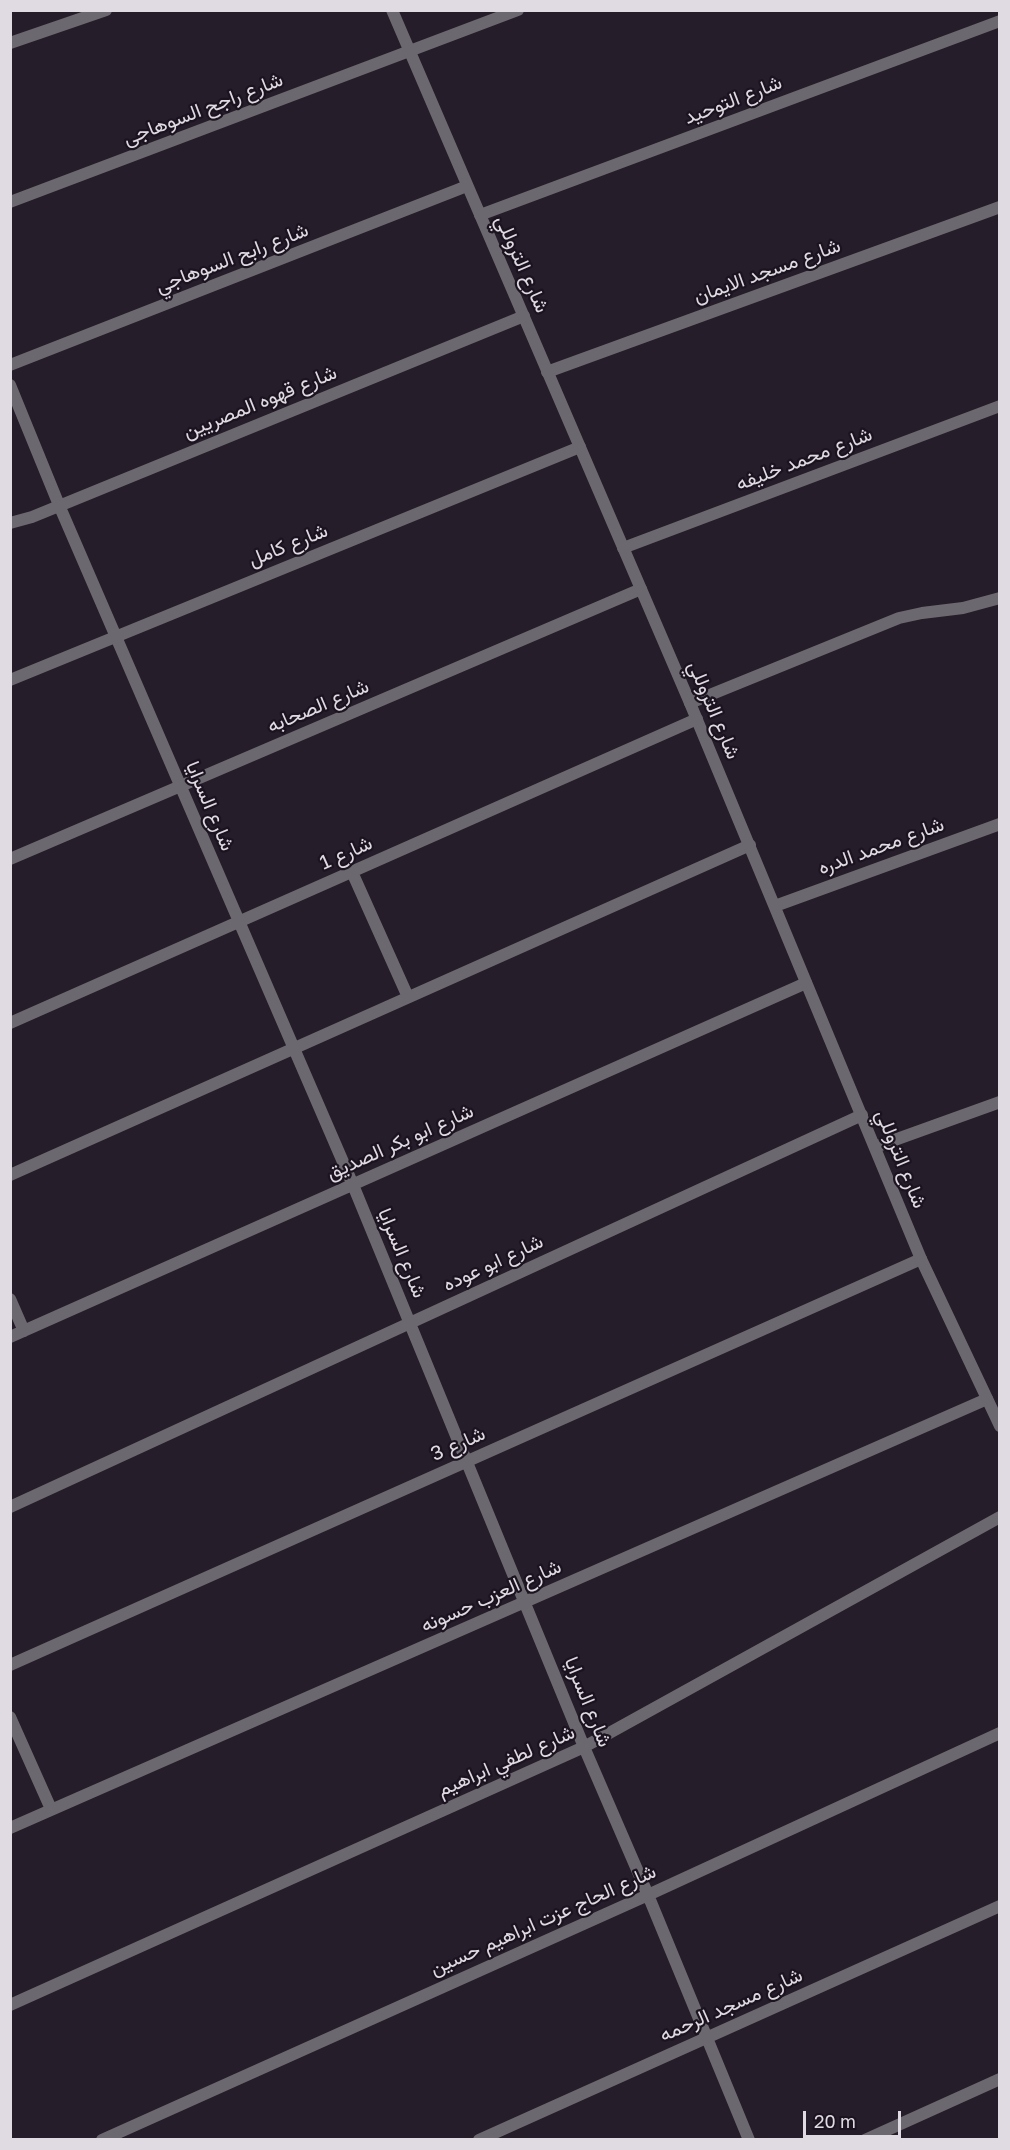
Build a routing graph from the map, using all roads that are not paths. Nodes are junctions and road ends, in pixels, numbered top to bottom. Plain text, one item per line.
1 (106, 10) edge
2 (392, 10) edge
3 (518, 10) edge
4 (999, 21) edge
5 (10, 43) edge
6 (410, 53) junction
7 (467, 186) junction
8 (10, 202) edge
9 (999, 207) edge
10 (480, 215) junction
11 (524, 316) junction
12 (10, 365) edge
13 (547, 372) junction
14 (10, 385) edge
15 (999, 406) edge
16 (580, 447) junction
17 (59, 505) junction
18 (10, 523) edge
19 (623, 548) junction
20 (641, 589) junction
21 (999, 598) edge
22 (116, 636) junction
23 (10, 680) edge
24 (690, 704) junction
25 (697, 719) junction
26 (180, 786) junction
27 (999, 824) edge
28 (750, 845) junction
29 (10, 859) edge
30 (352, 872) junction
31 (775, 906) junction
32 (239, 922) junction
33 (806, 983) junction
34 (408, 997) junction
35 (10, 1023) edge
36 (293, 1049) junction
37 (999, 1102) edge
38 (862, 1115) junction
39 (875, 1147) junction
40 (10, 1175) edge
41 (353, 1185) junction
42 (921, 1259) junction
43 (10, 1299) edge
44 (410, 1322) junction
45 (24, 1331) junction
46 (10, 1337) edge
47 (987, 1399) junction
48 (999, 1426) edge
49 (467, 1461) junction
50 (10, 1507) edge
51 (999, 1517) edge
52 (526, 1602) junction
53 (10, 1665) edge
54 (10, 1717) edge
55 (999, 1733) edge
56 (584, 1747) junction
57 (51, 1809) junction
58 (10, 1828) edge
59 (648, 1895) junction
60 (999, 1906) edge
61 (10, 2005) edge
62 (706, 2037) junction
63 (999, 2079) edge
64 (102, 2139) edge
65 (479, 2139) edge
66 (749, 2139) edge
67 (864, 2139) edge

1 - 5 street
2 - 6 street, شارع التروللي
3 - 6 street, شارع راجح السوهاجى
4 - 10 street, شارع التوحيد
6 - 7 street, شارع التروللي
6 - 8 street, شارع راجح السوهاجى
7 - 10 street, شارع التروللي
7 - 12 street, شارع رابح السوهاجي
9 - 13 street, شارع مسجد الايمان
10 - 11 street, شارع التروللي
11 - 13 street, شارع التروللي
11 - 17 street, شارع قهوه المصريين
13 - 16 street, شارع التروللي
14 - 17 street, شارع السرايا
15 - 19 street, شارع محمد خليفه
16 - 19 street, شارع التروللي
16 - 22 street, شارع كامل
17 - 18 street, شارع قهوه المصريين
17 - 22 street, شارع السرايا
19 - 20 street, شارع التروللي
20 - 24 street, شارع التروللي
20 - 26 street, شارع الصحابه
21 - 24 street
22 - 23 street, شارع كامل
22 - 26 street, شارع السرايا
24 - 25 street, شارع التروللي
25 - 28 street, شارع التروللي
25 - 30 street, شارع 1
26 - 29 street, شارع الصحابه
26 - 32 street, شارع السرايا
27 - 31 street, شارع محمد الدره
28 - 31 street, شارع التروللي
28 - 34 street
30 - 32 street, شارع 1
30 - 34 street
31 - 33 street, شارع التروللي
32 - 35 street, شارع 1
32 - 36 street, شارع السرايا
33 - 38 street, شارع التروللي
33 - 41 street, شارع ابو بكر الصديق
34 - 36 street
36 - 40 street
36 - 41 street, شارع السرايا
37 - 39 street
38 - 39 street, شارع التروللي
38 - 44 street, شارع ابو عوده
39 - 42 street, شارع التروللي
41 - 44 street, شارع السرايا
41 - 45 street, شارع ابو بكر الصديق
42 - 47 street, شارع التروللي
42 - 49 street, شارع 3
43 - 45 street
44 - 49 street, شارع السرايا
44 - 50 street, شارع ابو عوده
45 - 46 street, شارع ابو بكر الصديق
47 - 48 street, شارع التروللي
47 - 52 street, شارع العزب حسونه
49 - 52 street, شارع السرايا
49 - 53 street, شارع 3
51 - 56 street, شارع لطفي ابراهيم
52 - 56 street, شارع السرايا
52 - 57 street, شارع العزب حسونه
54 - 57 street
55 - 59 street, شارع الحاج عزت ابراهيم حسين
56 - 59 street, شارع السرايا
56 - 61 street, شارع لطفي ابراهيم
57 - 58 street, شارع العزب حسونه
59 - 62 street, شارع السرايا
59 - 64 street, شارع الحاج عزت ابراهيم حسين
60 - 62 street, شارع مسجد الرحمه
62 - 65 street, شارع مسجد الرحمه
62 - 66 street, شارع السرايا
63 - 67 street

